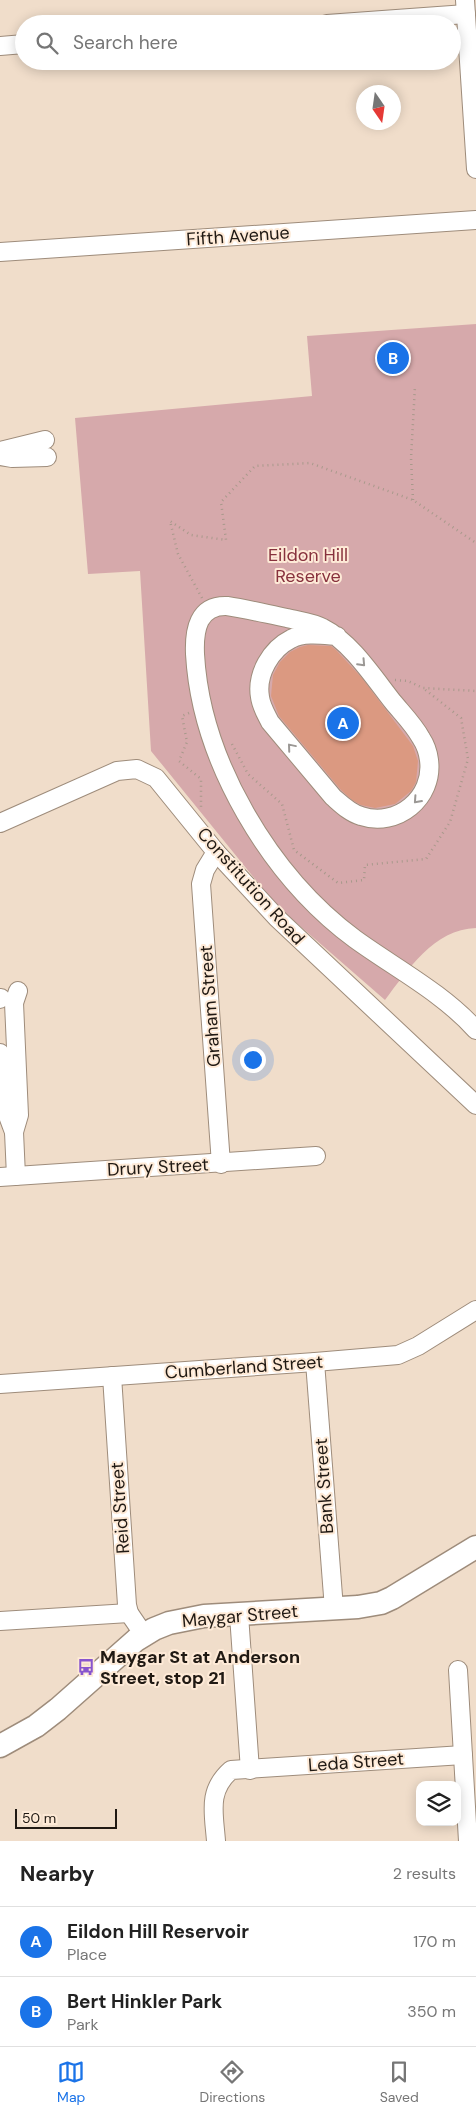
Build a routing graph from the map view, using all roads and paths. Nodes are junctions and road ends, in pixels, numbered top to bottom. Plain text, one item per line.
1 (466, 7) edge
2 (401, 15) edge
3 (15, 45) edge
4 (0, 46) edge
5 (476, 169) edge
6 (476, 220) edge
7 (0, 252) edge
8 (415, 386) dead end
9 (0, 451) edge
10 (0, 456) edge
11 (413, 500) junction
12 (476, 543) edge
13 (208, 610) junction
14 (294, 619) junction
15 (337, 636) junction
16 (292, 638) junction
17 (376, 679) junction
18 (476, 691) edge
19 (202, 706) junction
20 (0, 822) edge
21 (192, 822) junction
22 (216, 852) junction
23 (8, 998) edge
24 (476, 1030) edge
25 (0, 1053) edge
26 (476, 1105) edge
27 (14, 1132) junction
28 (316, 1156) dead end
29 (221, 1164) junction
30 (8, 1176) edge
31 (476, 1310) edge
32 (315, 1362) junction
33 (112, 1376) junction
34 (0, 1384) edge
35 (476, 1547) edge
36 (334, 1609) junction
37 (129, 1613) junction
38 (239, 1615) junction
39 (0, 1621) edge
40 (144, 1635) junction
41 (458, 1670) dead end
42 (0, 1746) edge
43 (463, 1756) junction
44 (250, 1770) junction
45 (216, 1841) edge
46 (468, 1841) edge

1 - 2 street
1 - 5 street
3 - 4 street
6 - 7 street, Fifth Avenue
8 - 11 path
9 - 10 street
11 - 12 path
11 - 13 path
13 - 14 street
13 - 19 street
14 - 15 street
14 - 16 street
15 - 16 street
15 -> 17 street
17 -> 16 street
17 - 18 path
19 - 21 path
19 - 24 street
20 - 21 street, Constitution Road
21 - 22 street, Constitution Road
22 - 26 street, Constitution Road
22 - 29 street, Graham Street
23 - 27 street
25 - 27 street
27 - 30 street
28 - 29 street, Drury Street
29 - 30 street, Drury Street
31 - 32 street, Cumberland Street
32 - 33 street, Cumberland Street
32 - 36 street, Bank Street
33 - 34 street, Cumberland Street
33 - 37 street, Reid Street
35 - 36 main road, Maygar Street
36 - 38 main road, Maygar Street
37 - 39 street
37 - 40 street, Reid Street
38 - 40 main road, Maygar Street
38 - 44 street
40 - 42 main road, Maygar Street
41 - 43 street
43 - 44 street, Leda Street
43 - 46 street
44 - 45 street, Leda Street

